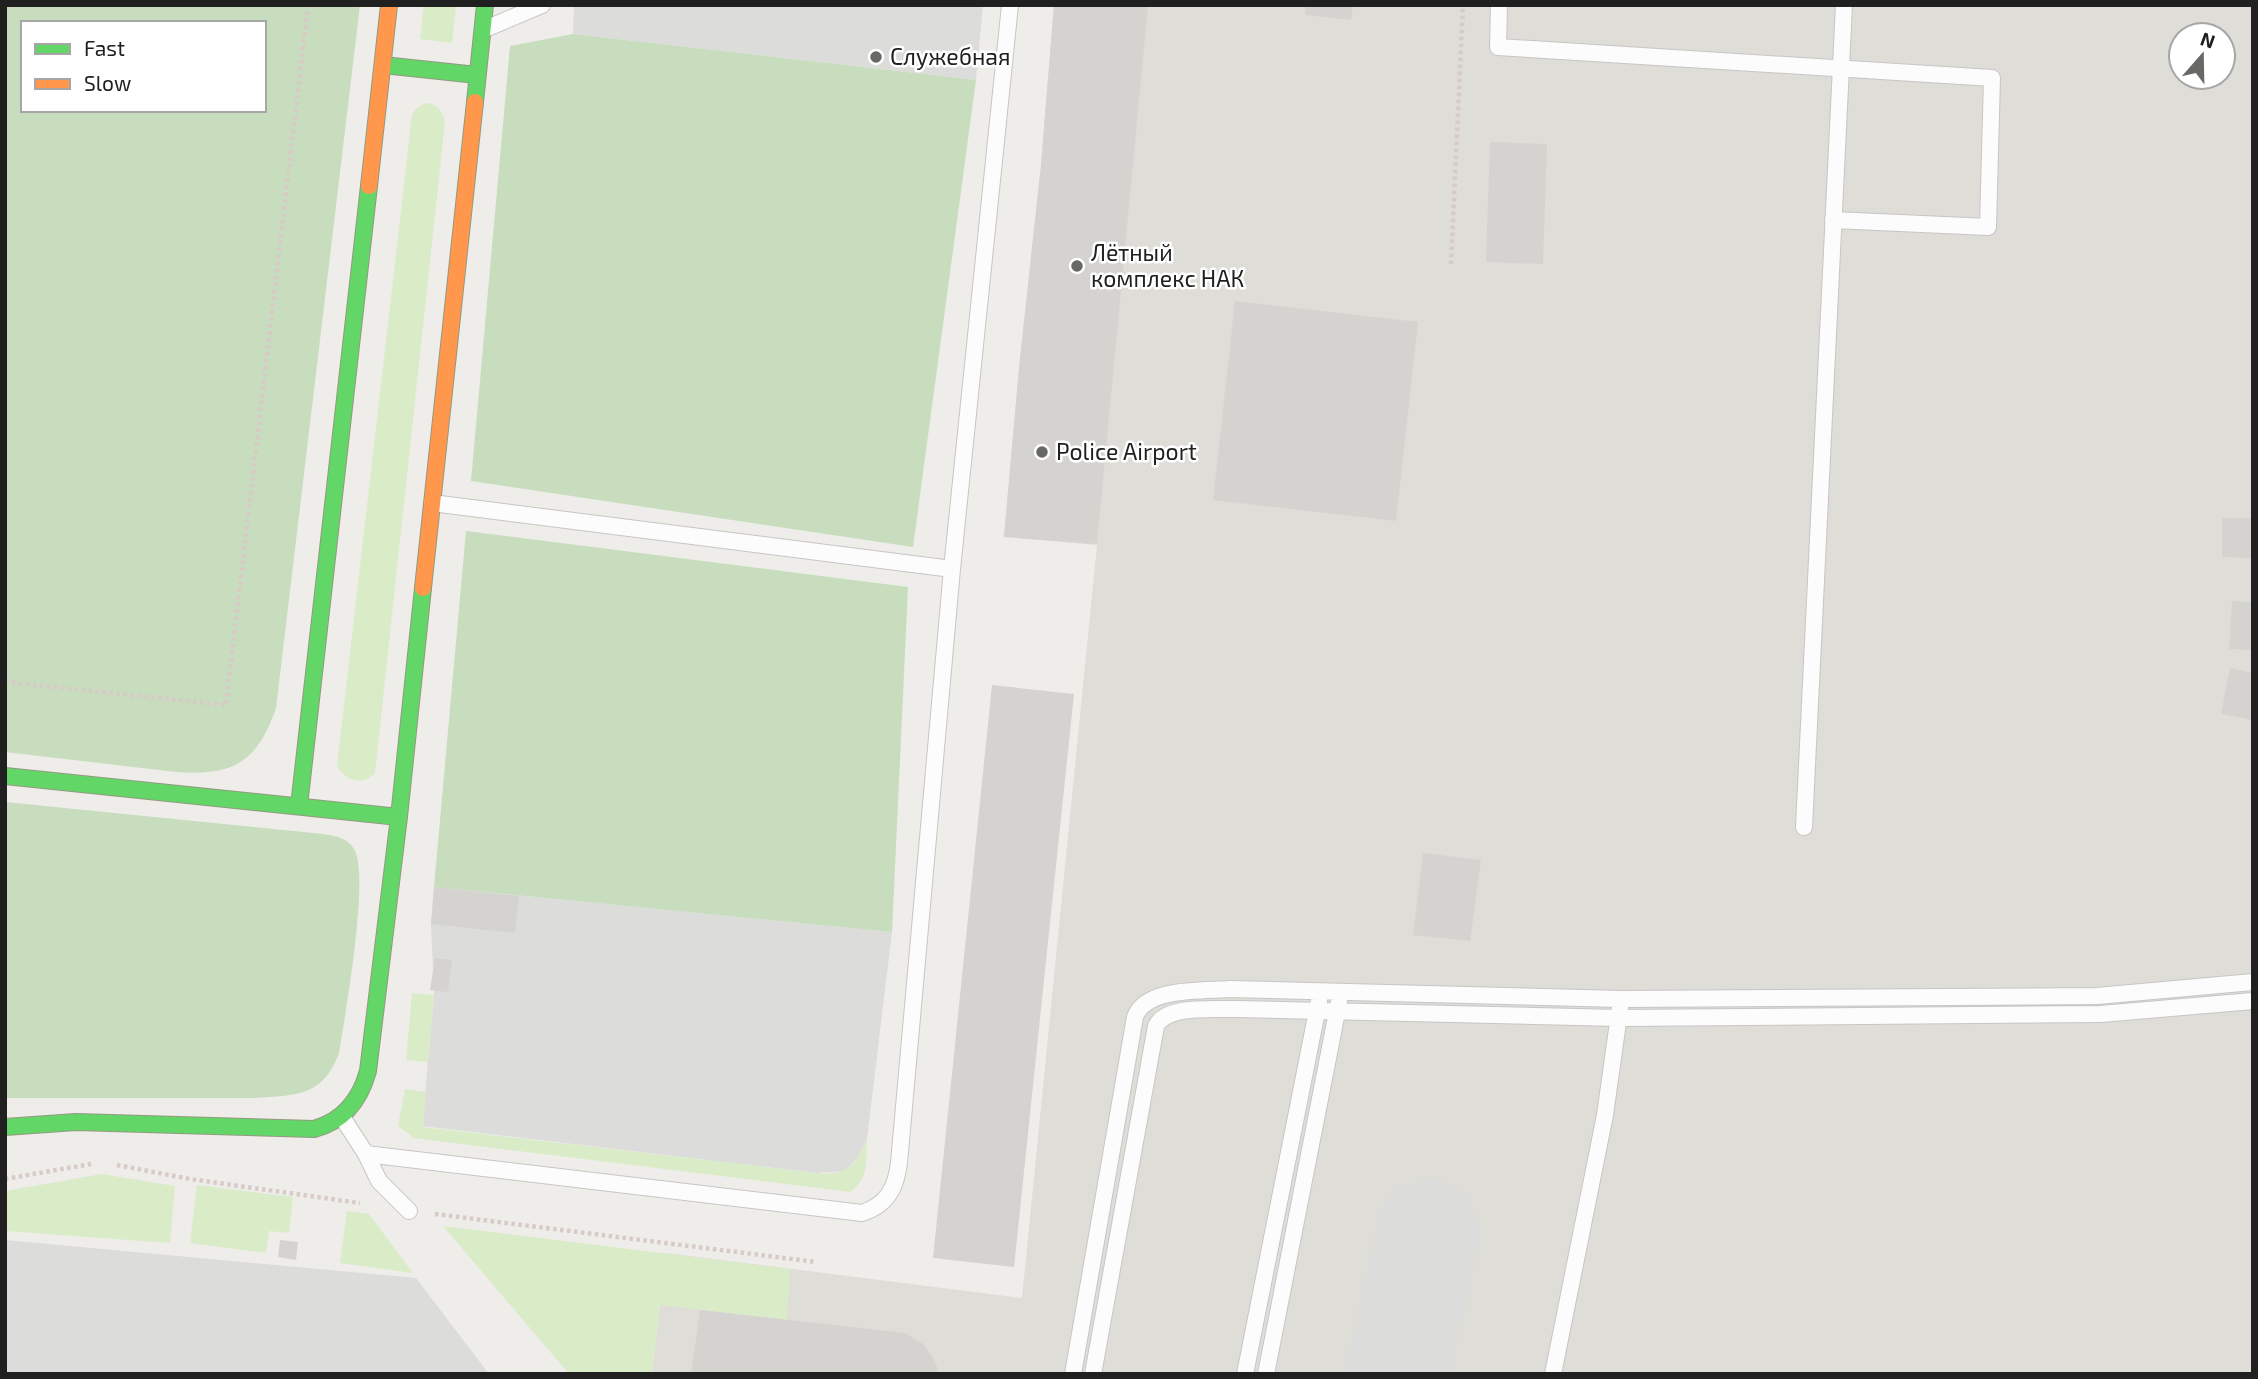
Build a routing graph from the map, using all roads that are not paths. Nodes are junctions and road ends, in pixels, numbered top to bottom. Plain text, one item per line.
1 (389, 5) edge
2 (485, 5) edge
3 (542, 5) edge
4 (1010, 5) edge
5 (1499, 5) edge
6 (1844, 5) edge
7 (482, 30) junction
8 (383, 65) junction
9 (1841, 68) junction
10 (478, 75) junction
11 (1833, 220) junction
12 (432, 503) junction
13 (952, 569) junction
14 (5, 776) edge
15 (299, 806) junction
16 (399, 817) junction
17 (1804, 827) dead end
18 (2253, 982) edge
19 (1321, 992) junction
20 (1341, 992) junction
21 (1621, 999) junction
22 (2253, 1001) edge
23 (1317, 1011) junction
24 (1338, 1011) junction
25 (1619, 1018) junction
26 (342, 1117) junction
27 (5, 1127) edge
28 (366, 1154) junction
29 (409, 1211) dead end
30 (1073, 1374) edge
31 (1093, 1374) edge
32 (1245, 1374) edge
33 (1266, 1374) edge
34 (1553, 1374) edge

1 - 8 main road
2 - 7 main road
3 - 7 lane
4 - 13 lane
5 - 9 lane
6 - 9 lane
7 - 10 main road
8 - 10 main road
8 - 15 main road
9 - 11 lane
9 - 11 lane
10 - 12 main road
11 - 17 lane
12 - 13 lane
12 - 16 main road
13 - 28 lane
14 - 15 main road
15 - 16 main road
16 - 26 main road
18 - 21 lane
19 - 20 lane
19 - 23 lane
19 - 30 lane
20 - 21 lane
20 - 24 lane
21 - 25 lane
22 - 25 lane
23 - 24 lane
23 - 31 lane
23 - 32 lane
24 - 25 lane
24 - 33 lane
25 - 34 lane
26 - 27 main road
26 - 28 lane
28 - 29 lane

